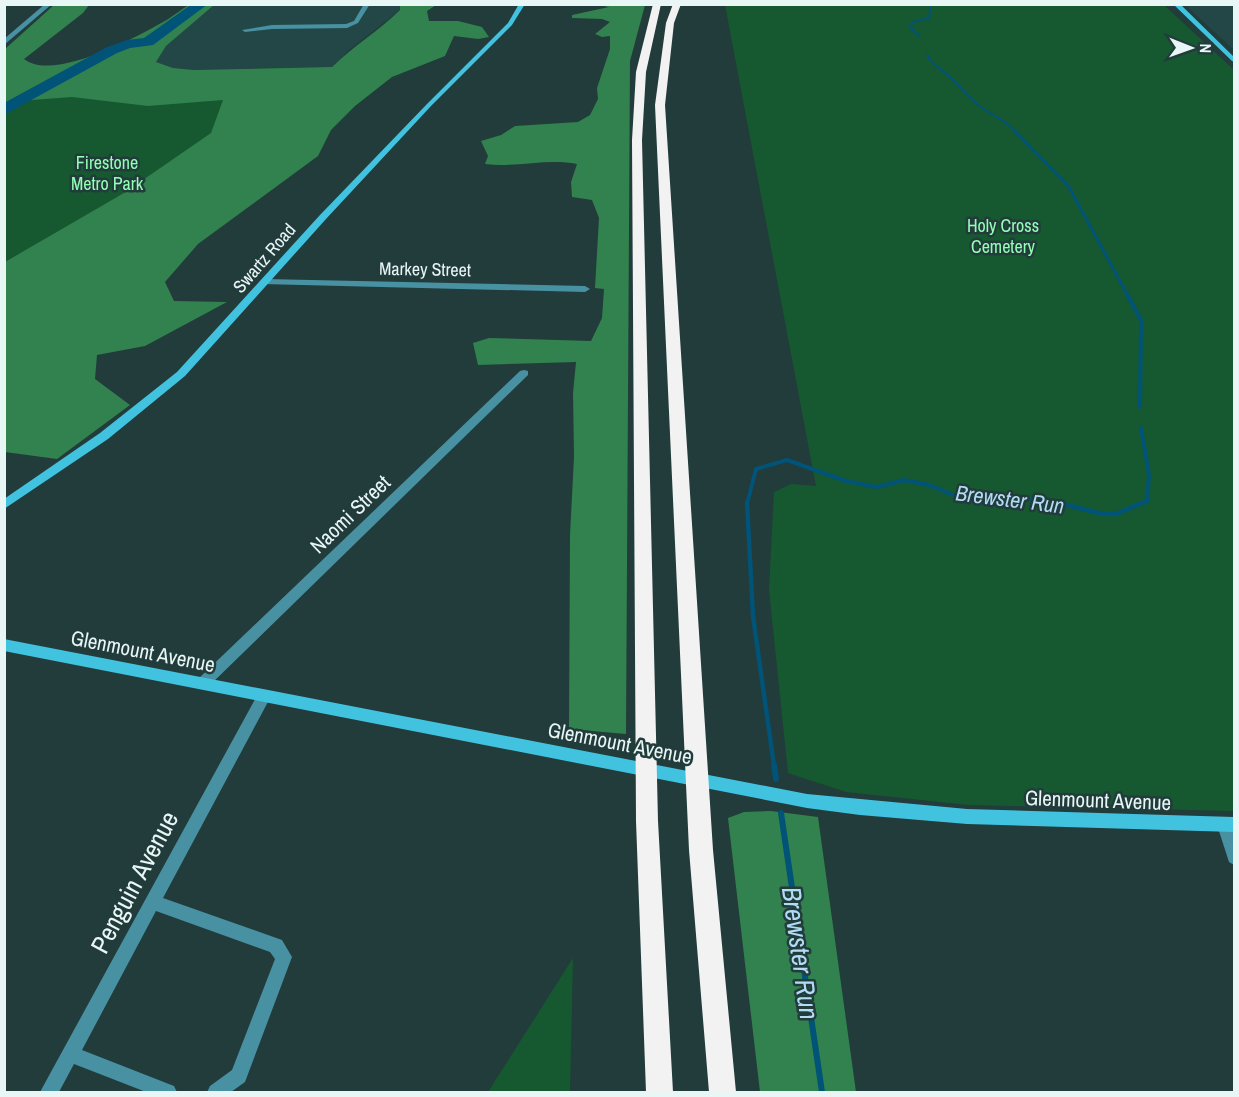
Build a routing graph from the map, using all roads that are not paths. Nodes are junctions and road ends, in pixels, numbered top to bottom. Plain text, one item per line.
1 (49, 4) edge
2 (367, 4) edge
3 (522, 4) edge
4 (657, 4) edge
5 (677, 4) edge
6 (1176, 4) edge
7 (245, 30) dead end
8 (4, 43) edge
9 (1234, 60) edge
10 (265, 282) junction
11 (585, 289) dead end
12 (524, 373) dead end
13 (4, 505) edge
14 (4, 645) edge
15 (202, 683) junction
16 (264, 696) junction
17 (1230, 825) edge
18 (1234, 857) edge
19 (152, 902) junction
20 (70, 1054) junction
21 (49, 1092) edge
22 (167, 1092) edge
23 (216, 1092) edge
24 (660, 1092) edge
25 (723, 1092) edge

1 - 8 street
2 - 7 street
3 - 10 street, Swartz Road
4 - 24 highway
5 - 25 highway
6 - 9 street
10 - 11 street, Markey Street
10 - 13 street, Swartz Road
12 - 15 street, Naomi Street
14 - 15 street, Glenmount Avenue
15 - 16 street, Glenmount Avenue
16 - 17 street, Glenmount Avenue
16 - 19 street, Penguin Avenue
17 - 18 street
19 - 20 street, Penguin Avenue
19 - 23 street
20 - 21 street, Penguin Avenue
20 - 22 street

